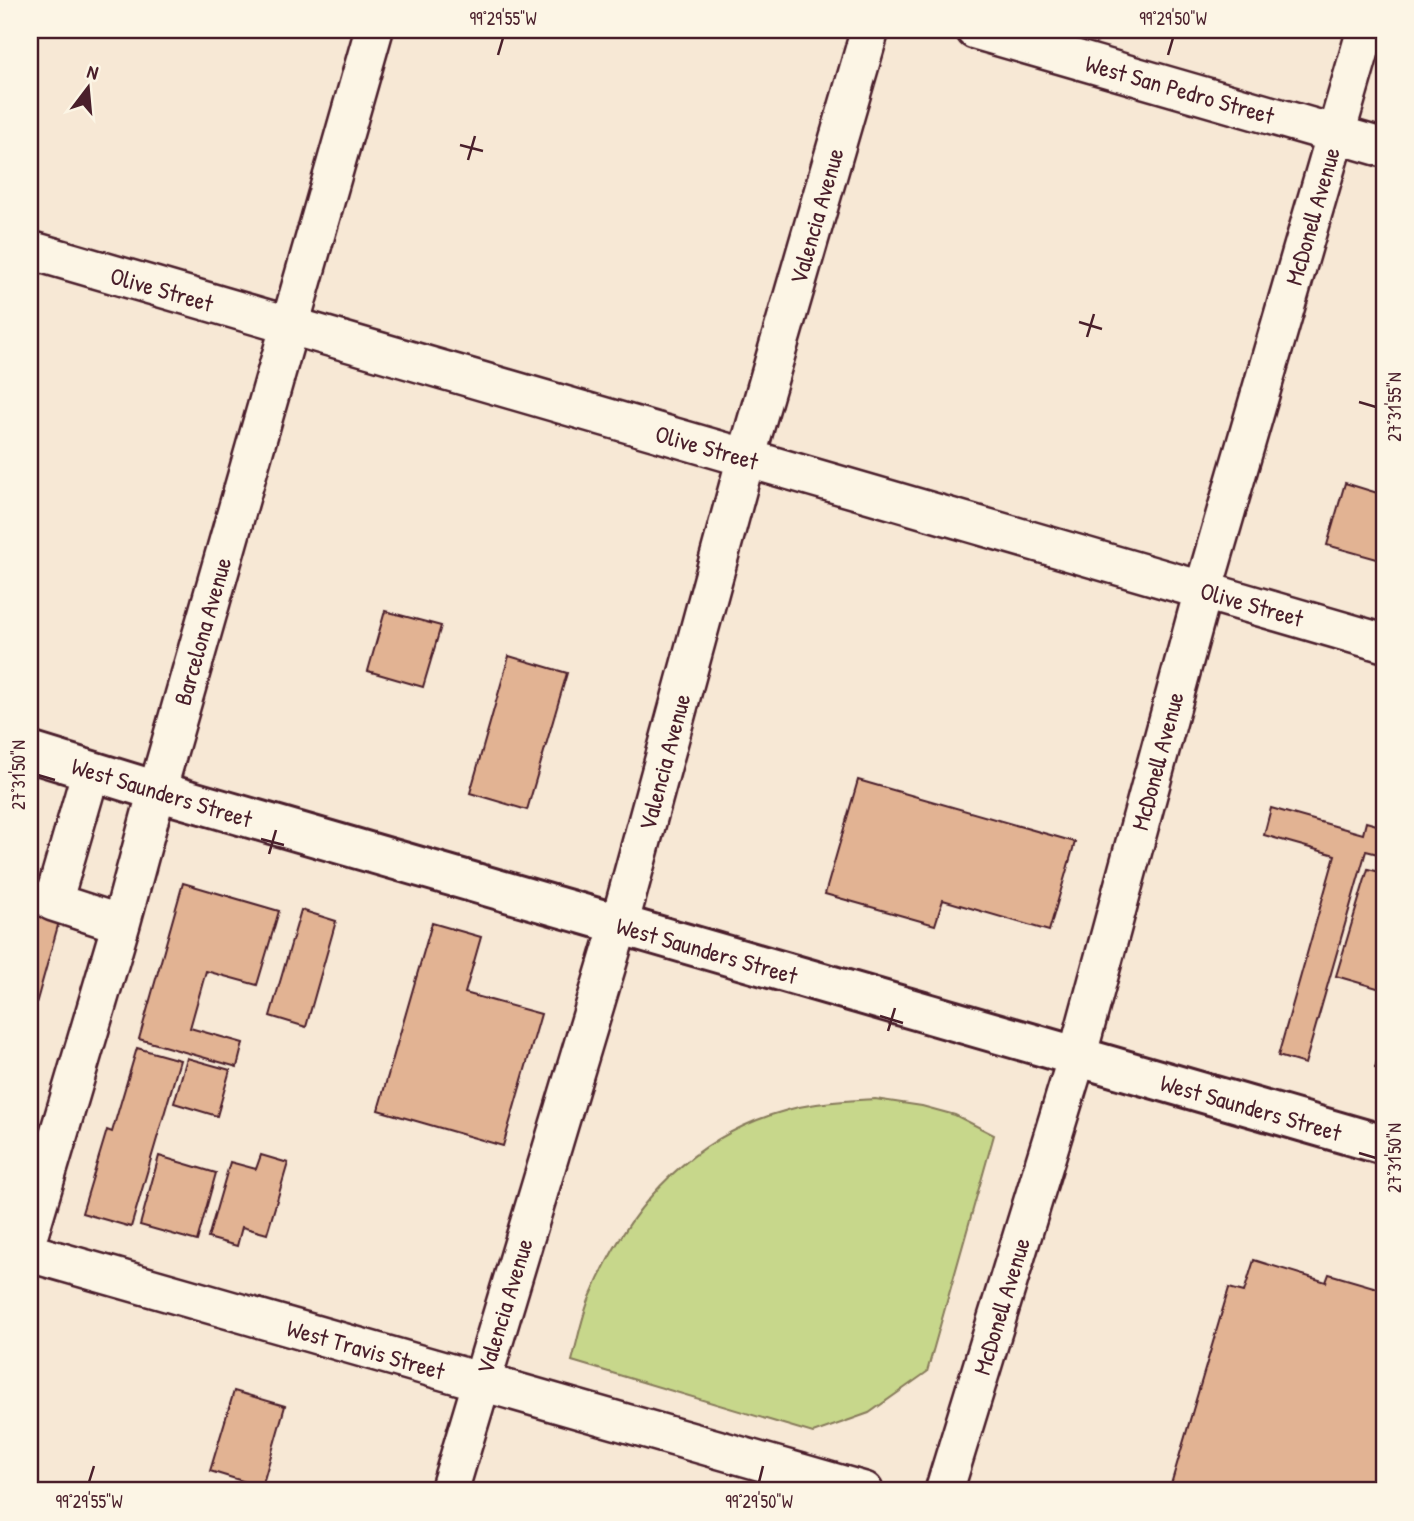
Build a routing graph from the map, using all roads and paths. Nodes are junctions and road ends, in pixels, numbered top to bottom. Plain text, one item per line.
1 (374, 30) edge
2 (870, 30) edge
3 (975, 30) edge
4 (1366, 30) edge
5 (1336, 134) junction
6 (1384, 148) edge
7 (30, 250) edge
8 (289, 326) junction
9 (746, 458) junction
10 (1203, 590) junction
11 (1384, 643) edge
12 (30, 752) edge
13 (90, 771) junction
14 (157, 791) junction
15 (121, 924) junction
16 (619, 925) junction
17 (1077, 1057) junction
18 (1384, 1145) edge
19 (30, 1231) edge
20 (30, 1253) edge
21 (480, 1382) junction
22 (449, 1491) edge
23 (864, 1491) edge
24 (944, 1491) edge

1 - 8 street, Barcelona Avenue
2 - 9 street, Valencia Avenue
3 - 5 street, West San Pedro Street
4 - 5 street, McDonell Avenue
5 - 6 street, West San Pedro Street
5 - 10 street, McDonell Avenue
7 - 8 street, Olive Street
8 - 9 street, Olive Street
8 - 14 street, Barcelona Avenue
9 - 10 street, Olive Street
9 - 16 street, Valencia Avenue
10 - 11 street, Olive Street
10 - 17 street, McDonell Avenue
12 - 13 main road, West Saunders Street
13 - 14 main road, West Saunders Street
13 - 15 street
14 - 15 street, Barcelona Avenue
14 - 16 main road, West Saunders Street
15 - 19 street, Barcelona Avenue
16 - 17 main road, West Saunders Street
16 - 21 street, Valencia Avenue
17 - 18 main road, West Saunders Street
17 - 24 street, McDonell Avenue
20 - 21 street, West Travis Street
21 - 22 street, Valencia Avenue
21 - 23 street, West Travis Street

